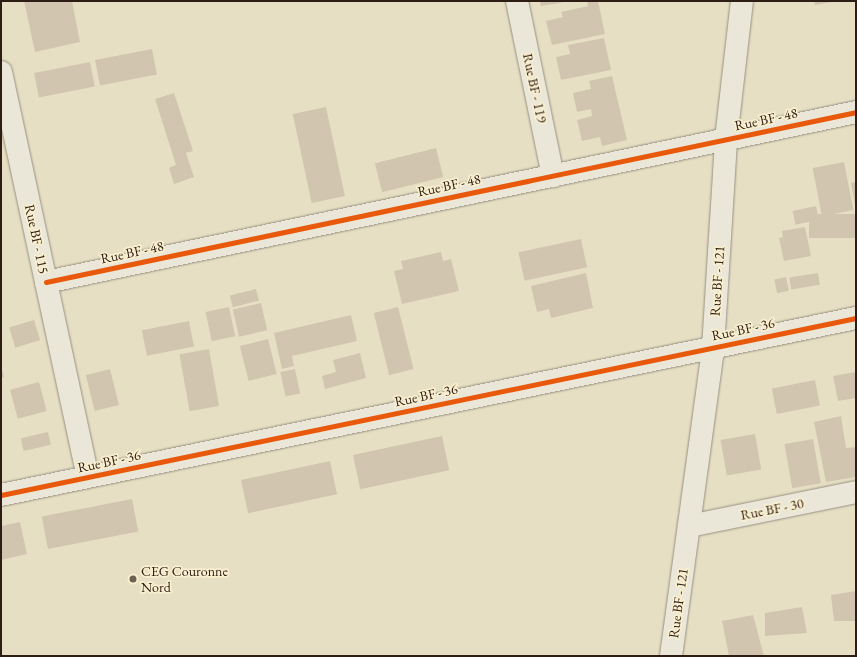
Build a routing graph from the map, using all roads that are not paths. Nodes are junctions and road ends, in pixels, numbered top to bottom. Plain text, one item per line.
1 (516, 1) edge
2 (742, 1) edge
3 (1, 72) edge
4 (856, 112) edge
5 (726, 139) junction
6 (553, 176) junction
7 (46, 282) junction
8 (856, 318) edge
9 (713, 348) junction
10 (88, 477) junction
11 (856, 492) edge
12 (1, 495) edge
13 (689, 526) junction
14 (671, 656) edge

1 - 6 street, Rue BF - 119
2 - 5 street, Rue BF - 121
3 - 7 street, Rue BF - 115
4 - 5 street, Rue BF - 48
5 - 6 street, Rue BF - 48
5 - 9 street, Rue BF - 121
6 - 7 street, Rue BF - 48
7 - 10 street, Rue BF - 115
8 - 9 street, Rue BF - 36
9 - 10 street, Rue BF - 36
9 - 13 street, Rue BF - 121
10 - 12 street, Rue BF - 36
11 - 13 street, Rue BF - 30
13 - 14 street, Rue BF - 121

